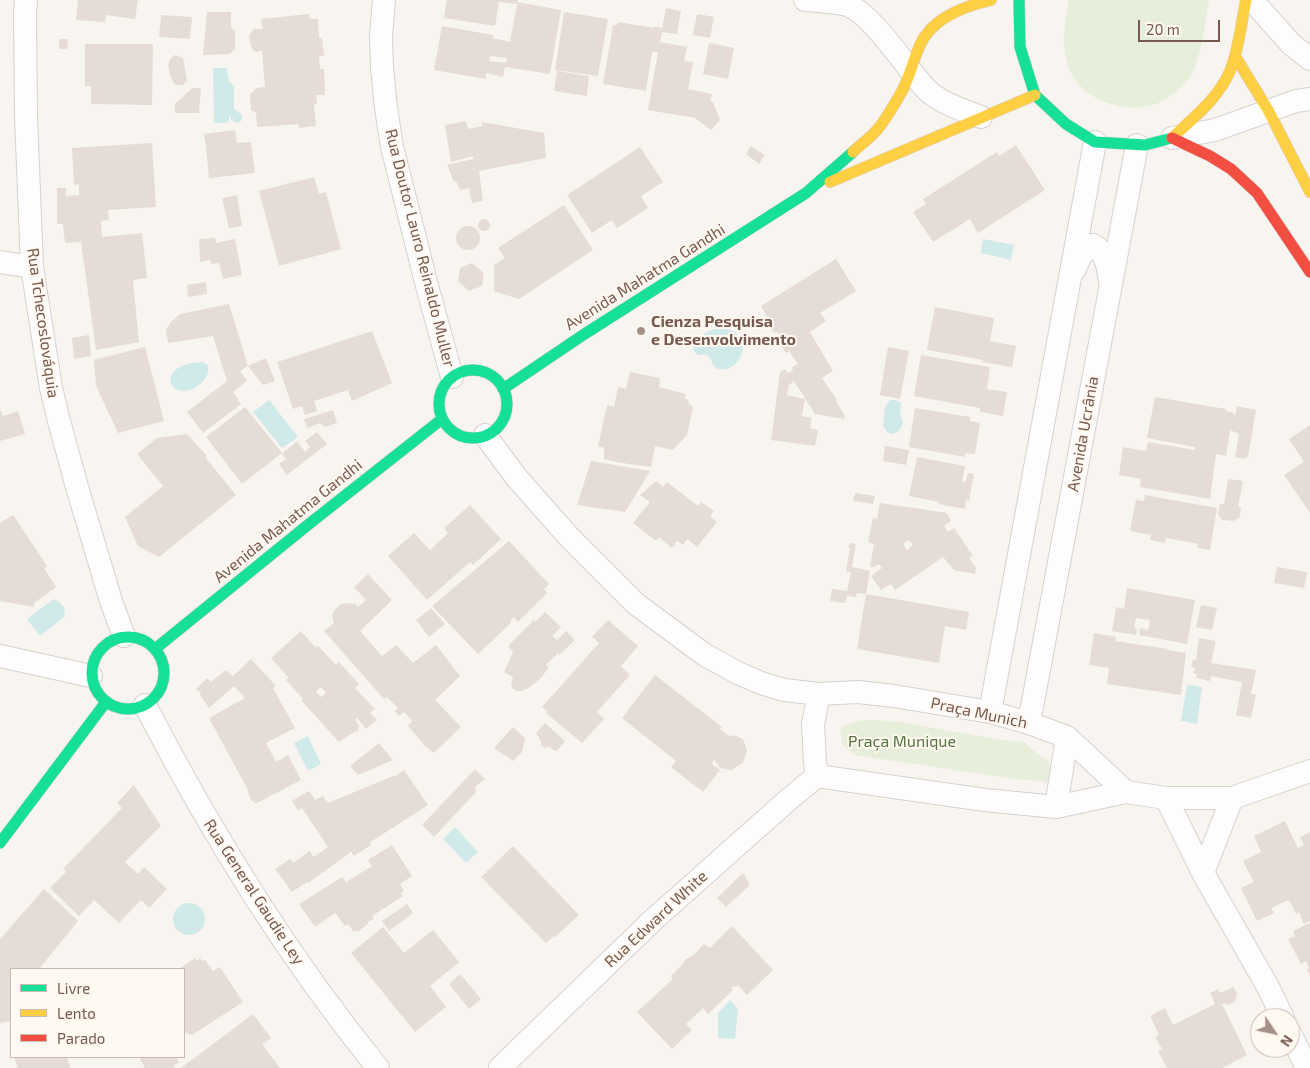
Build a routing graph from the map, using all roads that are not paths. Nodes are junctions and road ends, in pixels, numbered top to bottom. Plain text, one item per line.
1 (26, 0) edge
2 (384, 0) edge
3 (805, 0) edge
4 (1019, 0) edge
5 (1246, 0) edge
6 (1252, 0) edge
7 (976, 1) edge
8 (848, 3) edge
9 (1234, 56) junction
10 (1310, 59) edge
11 (911, 70) junction
12 (1035, 95) junction
13 (1310, 99) edge
14 (1268, 110) junction
15 (981, 117) junction
16 (1172, 138) junction
17 (1095, 142) junction
18 (1137, 145) junction
19 (1308, 184) edge
20 (806, 193) junction
21 (0, 262) edge
22 (32, 267) junction
23 (1310, 272) edge
24 (1069, 284) junction
25 (1110, 287) junction
26 (452, 377) junction
27 (503, 389) junction
28 (442, 419) junction
29 (485, 435) junction
30 (124, 636) junction
31 (155, 649) junction
32 (0, 656) edge
33 (91, 676) junction
34 (819, 694) junction
35 (106, 702) junction
36 (145, 705) junction
37 (990, 712) junction
38 (1030, 723) junction
39 (1067, 737) junction
40 (1310, 771) edge
41 (818, 776) junction
42 (1126, 792) junction
43 (1166, 798) junction
44 (1232, 798) junction
45 (1056, 807) junction
46 (0, 843) edge
47 (1203, 873) junction
48 (1278, 1008) edge
49 (1300, 1054) edge
50 (378, 1068) edge
51 (500, 1068) edge
52 (1307, 1068) edge

1 - 22 street, Rua Tchecoslováquia
2 - 26 street, Rua Doutor Lauro Reinaldo Muller
3 - 8 street
4 - 12 street
5 - 9 street
6 - 10 street
7 - 11 street, Avenida Mahatma Gandhi
8 - 11 street
9 - 14 street
9 - 16 street
11 - 15 street
11 - 20 street, Avenida Mahatma Gandhi
12 - 15 street, Avenida Mahatma Gandhi
12 - 17 street
13 - 14 street
14 - 16 street
14 - 19 street
15 - 20 street, Avenida Mahatma Gandhi
16 - 18 street
16 - 23 street
17 - 18 street
17 - 24 street
18 - 25 street, Avenida Ucrânia
20 - 27 street, Avenida Mahatma Gandhi
21 - 22 street
22 - 30 street, Rua Tchecoslováquia
24 - 25 street
24 - 37 street
25 - 38 street, Avenida Ucrânia
26 - 27 street
26 - 28 street
27 - 29 street
28 - 29 street
28 - 31 street, Avenida Mahatma Gandhi
29 - 34 street
30 - 31 street
30 - 33 street
31 - 36 street
32 - 33 street
33 - 35 street
34 - 37 street, Praça Munich
34 - 41 street
35 - 36 street
35 - 46 street
36 - 50 street, Rua General Gaudie Ley
37 - 38 street, Praça Munich
38 - 39 street, Praça Munich
39 - 42 street, Praça Munich
39 - 45 street
40 - 44 street
41 - 45 street
41 - 51 street, Rua Edward White
42 - 43 street
42 - 45 street
43 - 44 street
43 - 47 street
44 - 47 street
47 - 48 street
49 - 52 street

